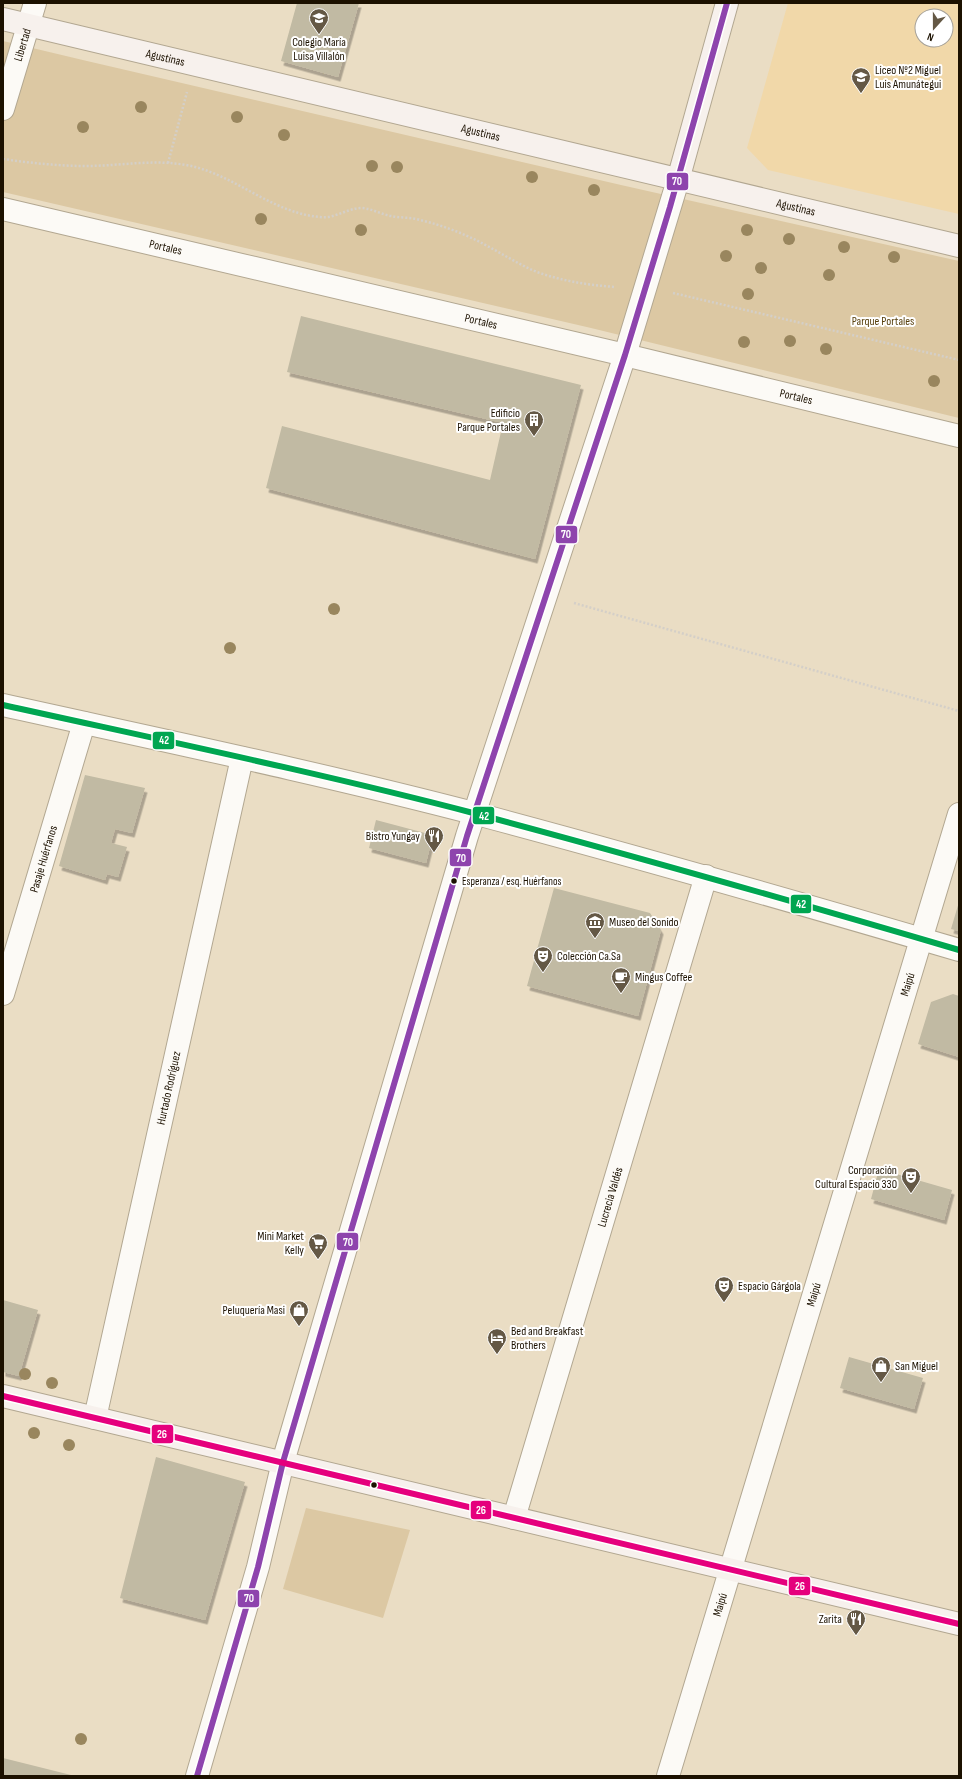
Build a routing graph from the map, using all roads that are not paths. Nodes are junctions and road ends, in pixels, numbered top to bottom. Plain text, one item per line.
1 (35, 3) edge
2 (727, 3) edge
3 (3, 19) edge
4 (28, 25) junction
5 (3, 109) edge
6 (678, 180) junction
7 (3, 209) edge
8 (959, 246) edge
9 (625, 355) junction
10 (959, 436) edge
11 (3, 705) edge
12 (84, 723) junction
13 (242, 758) junction
14 (474, 814) junction
15 (959, 814) edge
16 (706, 876) junction
17 (922, 939) junction
18 (959, 950) edge
19 (3, 994) edge
20 (3, 1396) edge
21 (95, 1418) junction
22 (283, 1462) junction
23 (514, 1518) junction
24 (730, 1570) junction
25 (959, 1624) edge
26 (197, 1776) edge
27 (668, 1776) edge

1 - 4 street, Libertad
2 - 6 street
3 - 4 street, Agustinas
4 - 5 street, Libertad
4 - 6 street, Agustinas
6 - 8 street, Agustinas
6 - 9 street
7 - 9 street, Portales
9 - 10 street, Portales
9 - 14 street
11 - 12 street
12 - 13 street
12 - 19 street, Pasaje Huérfanos
13 - 14 street
13 - 21 street, Hurtado Rodríguez
14 - 16 street
14 - 22 street
15 - 17 street, Maipú
16 - 17 street
16 - 23 street, Lucrecia Valdés
17 - 18 street
17 - 24 street, Maipú
20 - 21 street
21 - 22 street
22 - 23 street
22 - 26 street
23 - 24 street
24 - 25 street
24 - 27 street, Maipú

